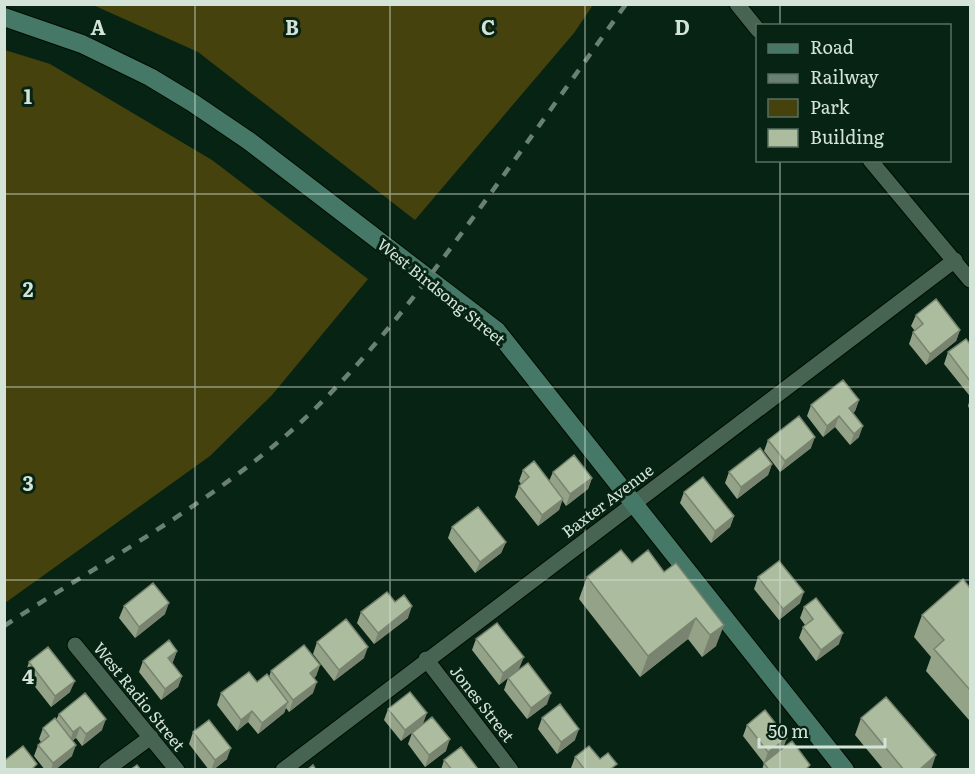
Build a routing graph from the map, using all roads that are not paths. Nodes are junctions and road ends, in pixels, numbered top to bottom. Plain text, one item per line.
1 (737, 4) edge
2 (4, 17) edge
3 (756, 28) edge
4 (872, 162) edge
5 (955, 260) junction
6 (970, 280) edge
7 (633, 503) junction
8 (75, 645) dead end
9 (426, 659) junction
10 (151, 737) junction
11 (105, 770) edge
12 (177, 770) edge
13 (283, 770) edge
14 (511, 770) edge
15 (845, 770) edge

1 - 3 street
2 - 7 street, West Birdsong Street
4 - 5 street
5 - 6 street
5 - 7 street, Baxter Avenue
7 - 9 street, Baxter Avenue
7 - 15 street, West Birdsong Street
8 - 10 street, West Radio Street
9 - 13 street, Baxter Avenue
9 - 14 street, Jones Street
10 - 11 street
10 - 12 street, West Radio Street

